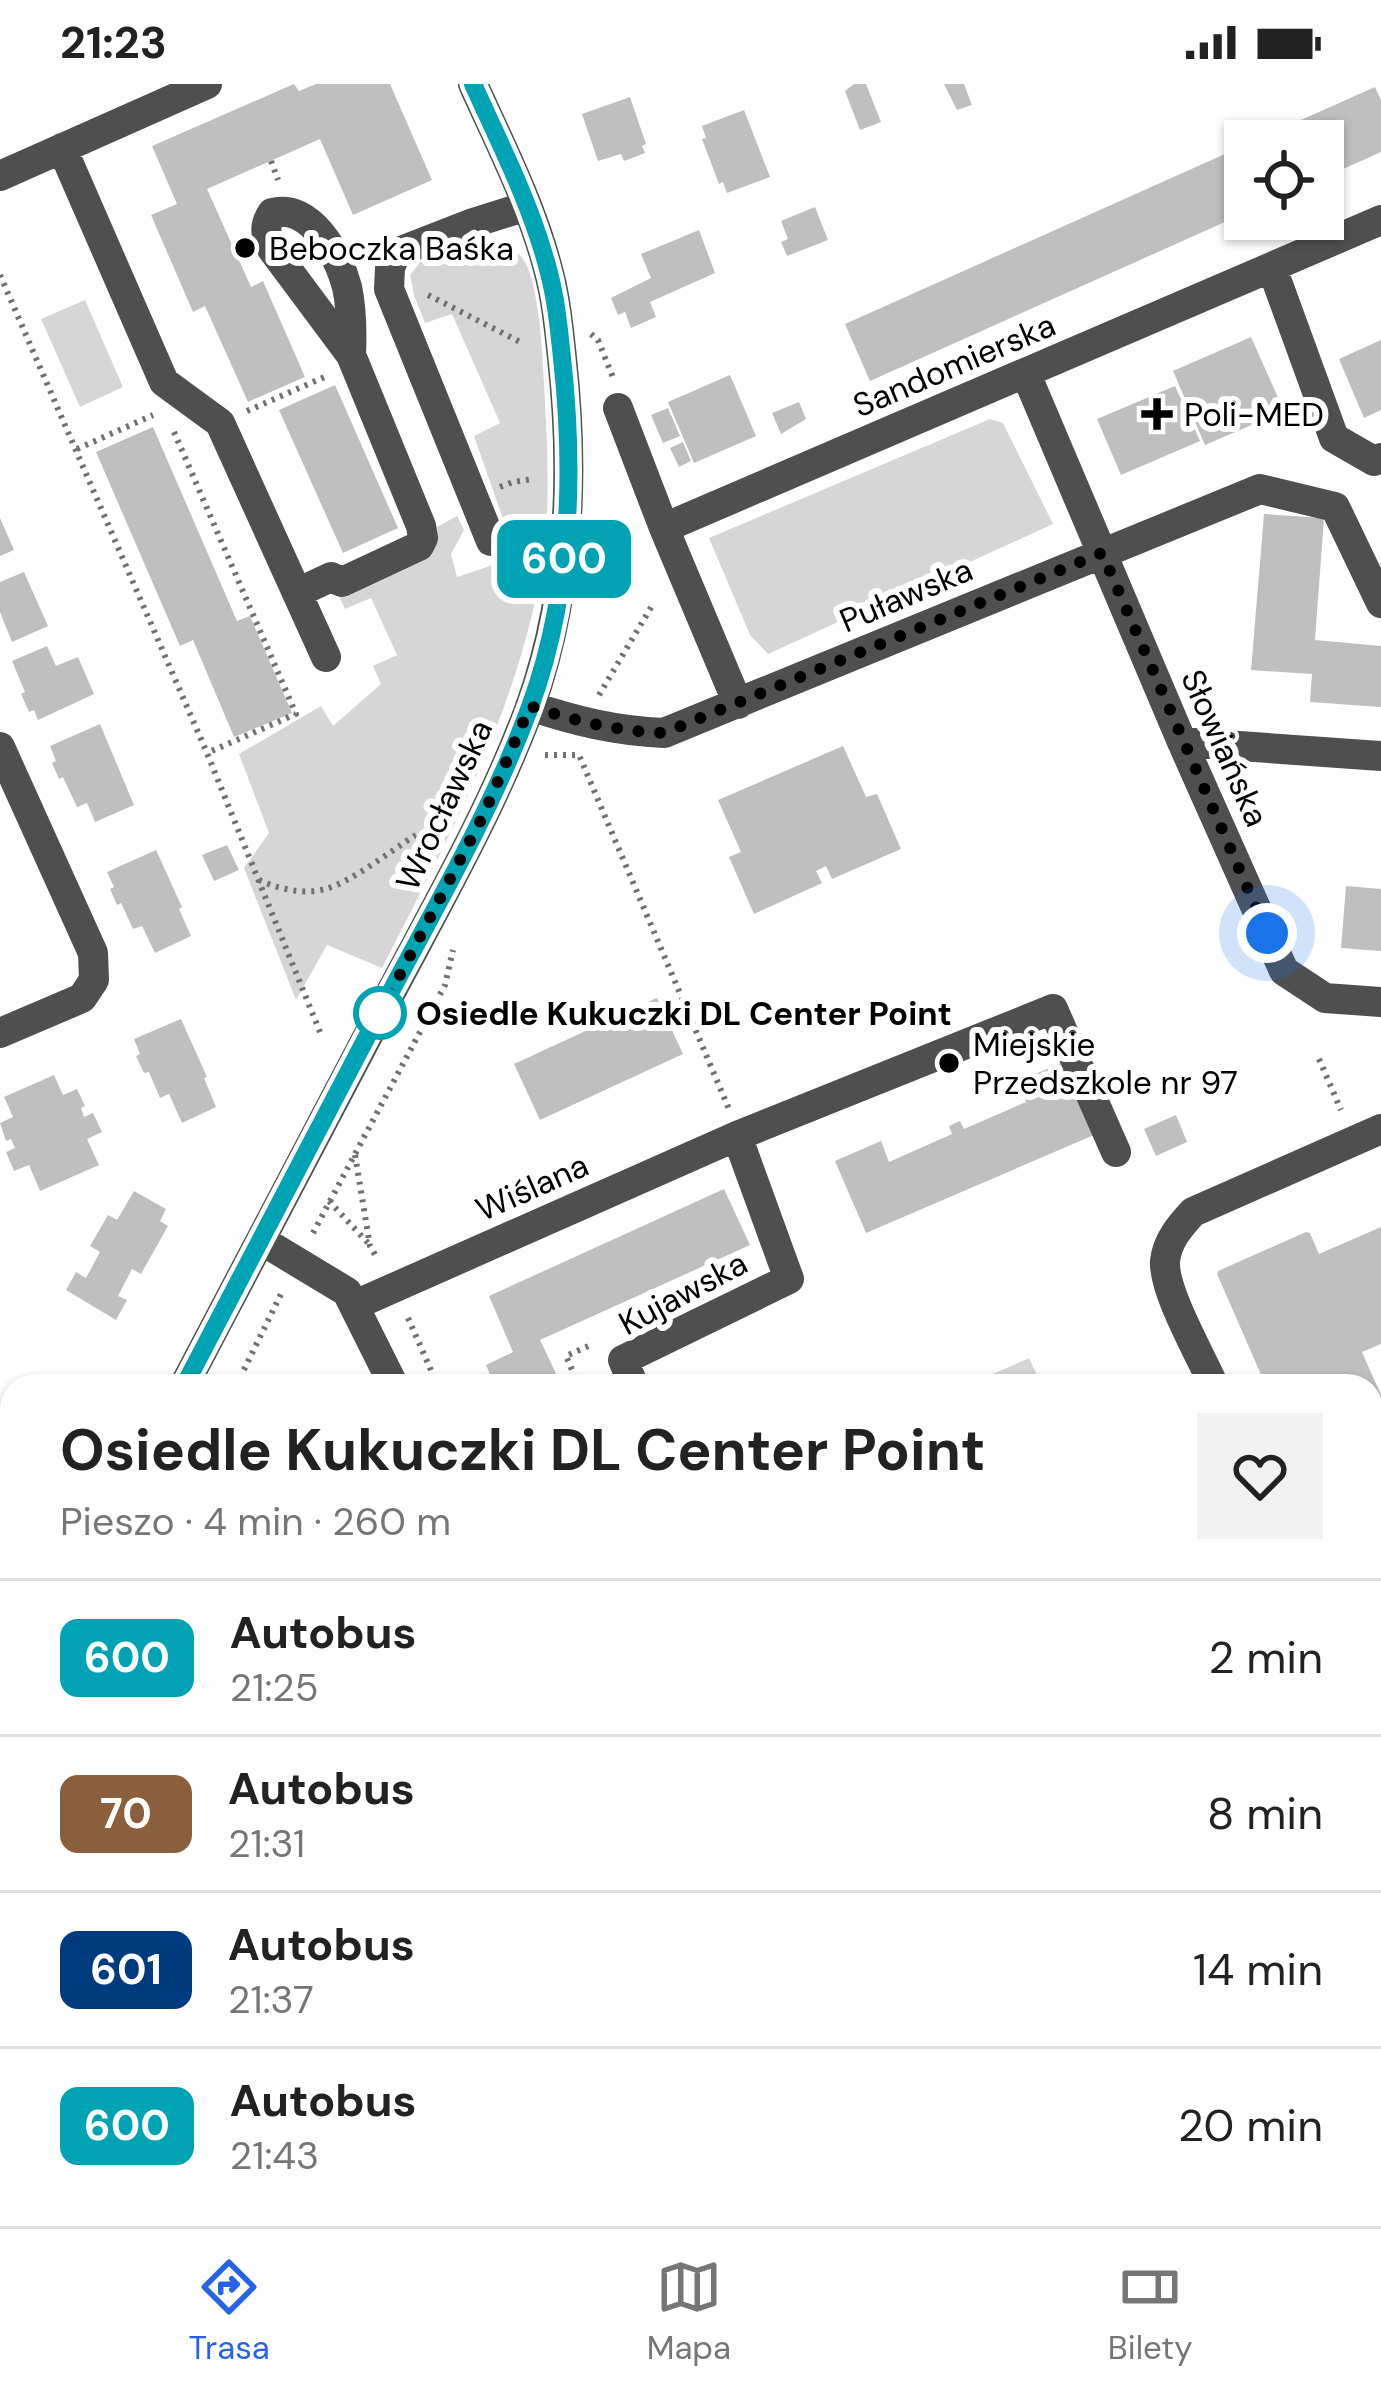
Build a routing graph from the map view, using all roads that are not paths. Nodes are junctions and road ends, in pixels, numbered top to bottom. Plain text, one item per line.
1 (207, 84) edge
2 (483, 87) edge
3 (62, 148) junction
4 (0, 176) edge
5 (527, 206) junction
6 (1381, 220) edge
7 (1272, 268) junction
8 (353, 360) road end
9 (1027, 374) junction
10 (619, 408) road end
11 (1381, 458) edge
12 (664, 528) junction
13 (491, 541) dead end
14 (1102, 553) junction
15 (297, 593) junction
16 (1381, 603) edge
17 (326, 657) dead end
18 (738, 704) junction
19 (530, 706) junction
20 (1181, 742) junction
21 (0, 747) edge
22 (1381, 756) edge
23 (1381, 1002) edge
24 (0, 1033) edge
25 (734, 1124) junction
26 (1367, 1135) edge
27 (1116, 1152) dead end
28 (261, 1240) junction
29 (356, 1304) junction
30 (190, 1374) edge
31 (388, 1374) edge
32 (629, 1374) edge
33 (1209, 1374) edge

1 - 3 street
2 - 5 street, Wrocławska
3 - 4 street
3 - 15 street
5 - 13 street
5 - 19 street, Wrocławska
6 - 7 street, Sandomierska
7 - 9 street, Sandomierska
7 - 11 street
8 - 15 street
9 - 12 street, Sandomierska
9 - 14 street, Słowiańska
10 - 12 street
12 - 18 street
14 - 16 street
14 - 18 street, Puławska
14 - 20 street, Słowiańska
15 - 17 street
18 - 19 street, Puławska
19 - 28 street, Wrocławska
20 - 22 street
20 - 23 street, Słowiańska
21 - 24 street
25 - 27 street, Wiślana
25 - 29 street, Wiślana
25 - 32 street, Kujawska
26 - 33 street
28 - 29 street
28 - 30 street, Wrocławska
29 - 31 street

